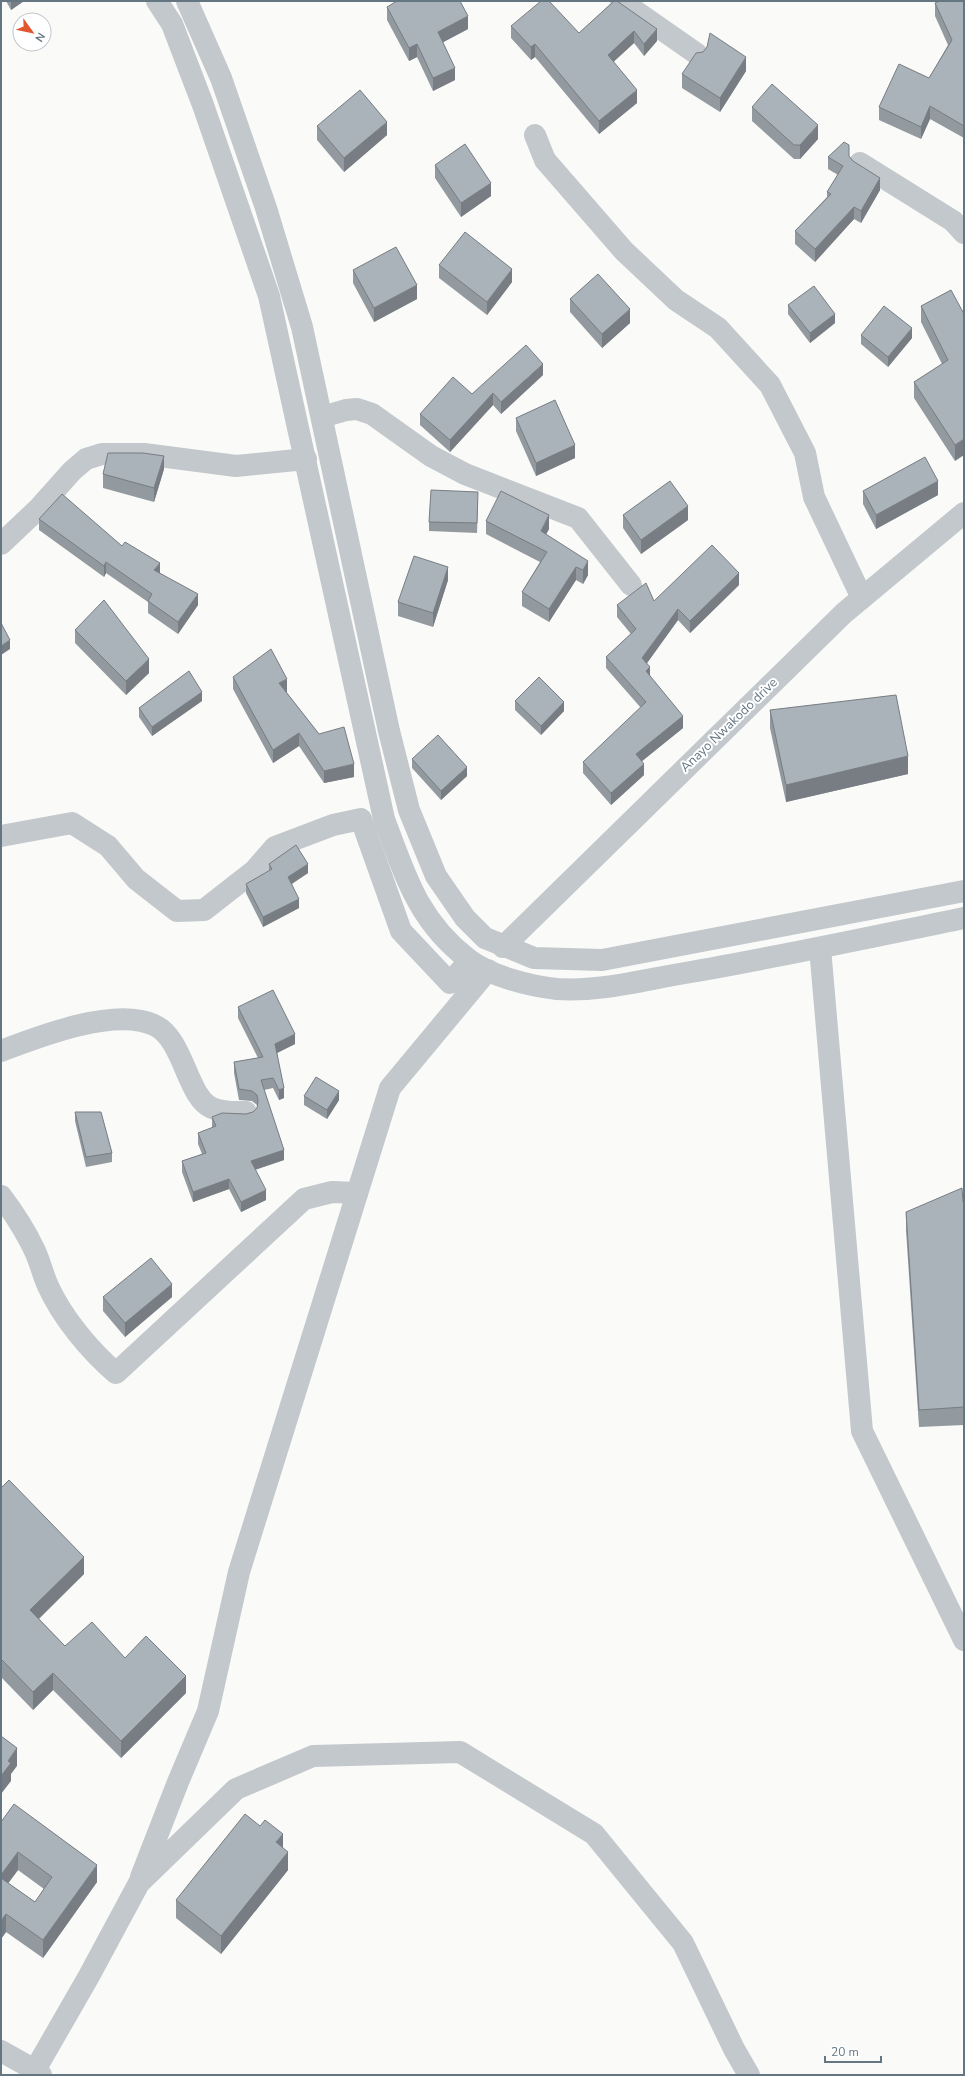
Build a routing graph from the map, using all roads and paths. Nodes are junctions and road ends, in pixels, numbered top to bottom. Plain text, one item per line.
1 (157, 1) edge
2 (187, 1) edge
3 (620, 1) edge
4 (697, 54) edge
5 (535, 135) dead end
6 (860, 163) dead end
7 (964, 233) edge
8 (322, 417) junction
9 (306, 459) junction
10 (964, 513) edge
11 (1, 544) edge
12 (631, 585) dead end
13 (862, 598) junction
14 (1, 836) edge
15 (964, 891) edge
16 (964, 918) edge
17 (503, 947) junction
18 (820, 948) junction
19 (479, 966) junction
20 (1, 1051) edge
21 (246, 1112) edge
22 (357, 1193) junction
23 (1, 1196) edge
24 (964, 1640) edge
25 (139, 1883) junction
26 (1, 2051) edge
27 (38, 2072) edge
28 (749, 2075) edge

1 - 9 street
2 - 8 street
3 - 4 street
5 - 13 street
6 - 7 street
8 - 12 street
8 - 17 street
9 - 11 street
9 - 19 street
10 - 13 street, Anayo Nwakodo drive
13 - 17 street, Anayo Nwakodo drive
14 - 19 street
15 - 17 street
16 - 18 street
18 - 19 street
18 - 24 street
19 - 22 street
20 - 21 street
22 - 23 street
22 - 25 street
25 - 27 street
25 - 28 street
26 - 27 street

